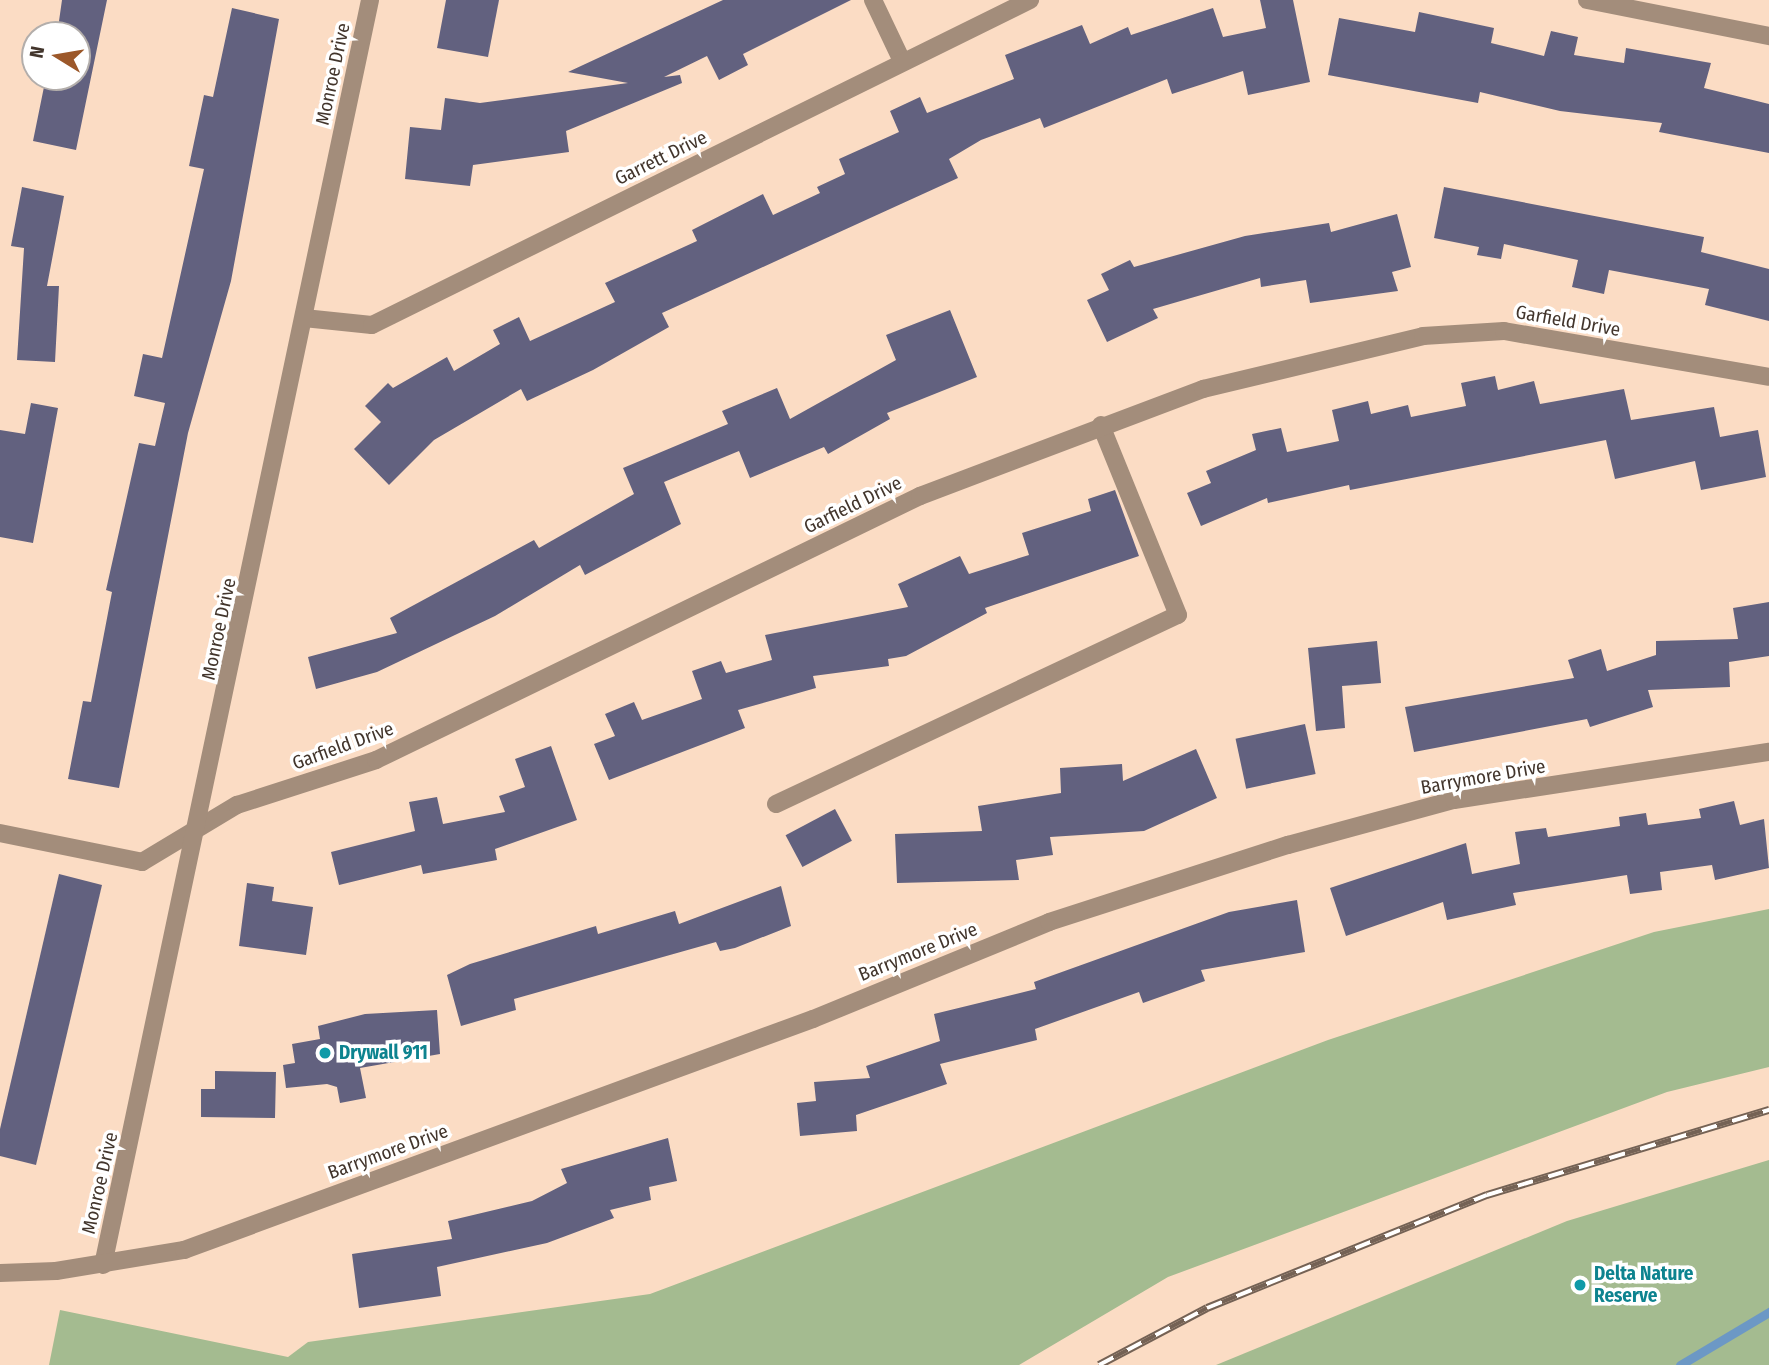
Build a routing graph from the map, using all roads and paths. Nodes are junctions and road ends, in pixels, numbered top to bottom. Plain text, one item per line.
1 (370, 0) edge
2 (873, 0) edge
3 (1030, 0) edge
4 (1587, 0) edge
5 (1769, 36) edge
6 (902, 61) junction
7 (304, 318) junction
8 (1769, 377) edge
9 (1101, 425) junction
10 (1769, 752) edge
11 (776, 804) dead end
12 (199, 827) junction
13 (0, 833) edge
14 (103, 1265) junction
15 (0, 1273) edge

1 - 7 street, Monroe Drive
2 - 6 street
3 - 6 street, Garrett Drive
4 - 5 street
6 - 7 street, Garrett Drive
7 - 12 street, Monroe Drive
8 - 9 street, Garfield Drive
9 - 11 street
9 - 12 street, Garfield Drive
10 - 14 street, Barrymore Drive
12 - 13 street, Garfield Drive
12 - 14 street, Monroe Drive
14 - 15 street, Barrymore Drive

